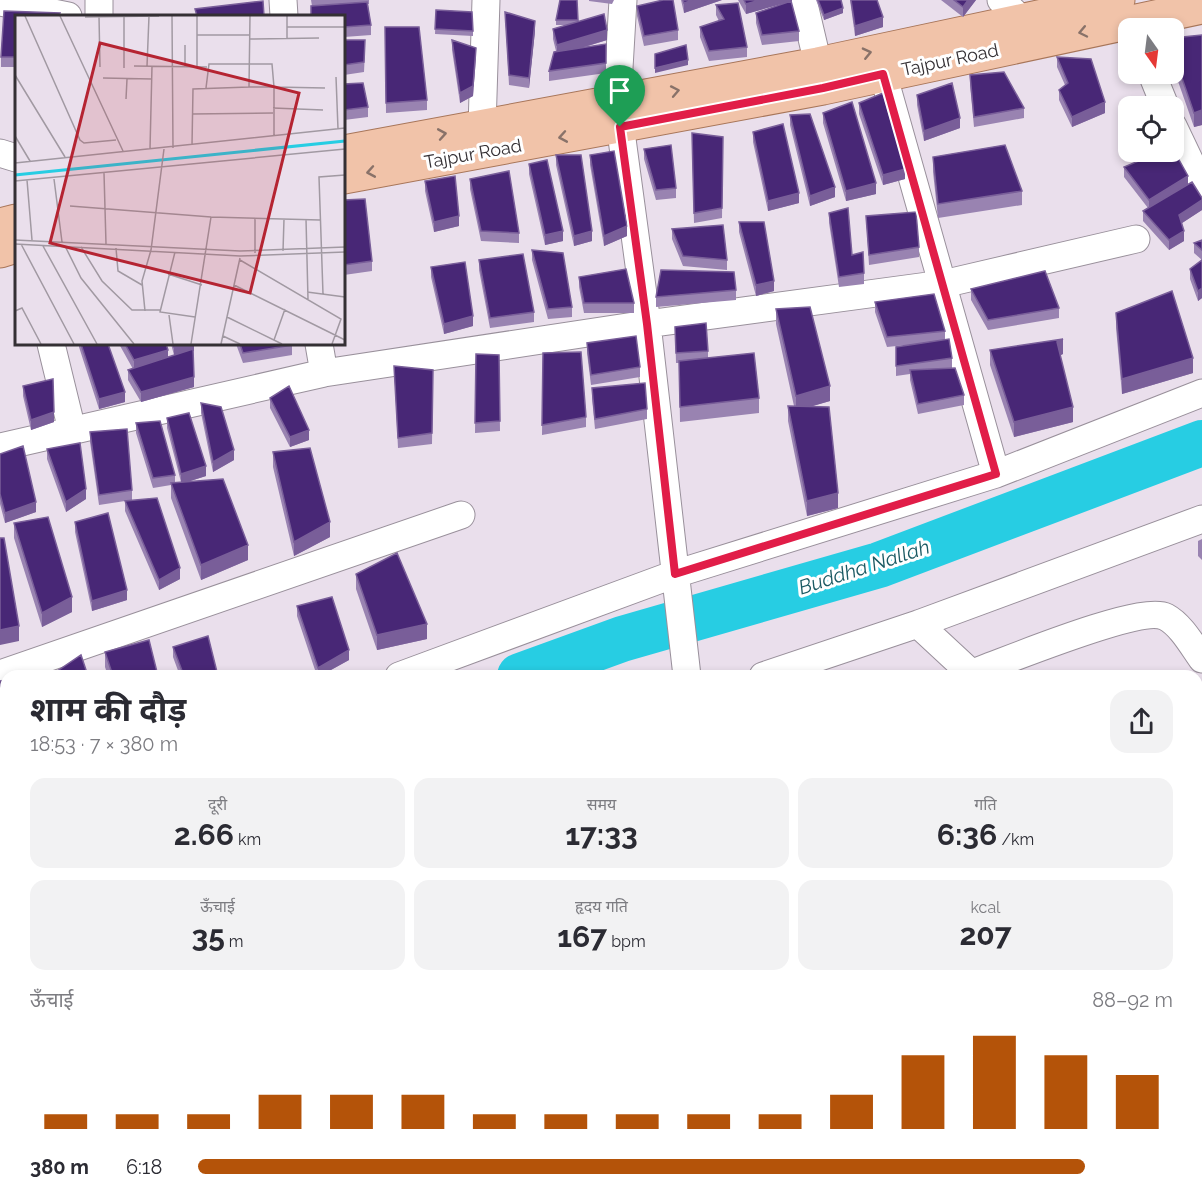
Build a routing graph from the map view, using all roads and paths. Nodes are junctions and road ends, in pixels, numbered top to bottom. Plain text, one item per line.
1 (486, 0) edge
2 (623, 0) edge
3 (803, 0) edge
4 (0, 2) edge
5 (1202, 7) edge
6 (1011, 10) edge
7 (1122, 10) edge
8 (63, 15) edge
9 (818, 64) junction
10 (883, 74) junction
11 (619, 114) junction
12 (482, 127) junction
13 (1184, 149) edge
14 (345, 152) edge
15 (0, 153) edge
16 (15, 158) edge
17 (345, 177) edge
18 (1202, 187) edge
19 (15, 221) edge
20 (0, 225) edge
21 (1137, 239) dead end
22 (15, 246) edge
23 (0, 251) edge
24 (943, 284) junction
25 (647, 324) junction
26 (51, 345) edge
27 (319, 345) edge
28 (324, 373) junction
29 (1202, 393) edge
30 (72, 430) junction
31 (0, 447) edge
32 (996, 474) junction
33 (461, 515) dead end
34 (1202, 519) edge
35 (676, 583) junction
36 (918, 624) junction
37 (1202, 659) edge
38 (12, 670) edge
39 (417, 670) edge
40 (686, 670) edge
41 (783, 670) edge
42 (968, 670) edge
43 (986, 670) edge

1 - 12 street
2 - 11 street
3 - 9 street
4 - 8 street
5 - 7 main road, Tajpur Road
6 - 7 main road, Tajpur Road
9 -> 6 main road, Tajpur Road
7 -> 10 main road, Tajpur Road
11 -> 9 main road, Tajpur Road
10 - 11 main road, Tajpur Road
10 - 24 street
11 - 12 main road, Tajpur Road
11 -> 17 main road, Tajpur Road
11 - 25 street
14 -> 12 main road, Tajpur Road
13 - 18 street
15 - 16 street
19 - 20 main road
21 - 24 street
22 - 23 main road
24 - 25 street
24 - 32 street
25 - 28 street
25 - 35 street
26 - 30 street
27 - 28 street
28 - 30 street
29 - 32 street
30 - 31 street
32 - 35 street
33 - 38 street
34 - 36 street
35 - 39 street
35 - 40 street
36 - 41 street
36 - 42 street
37 - 43 street

